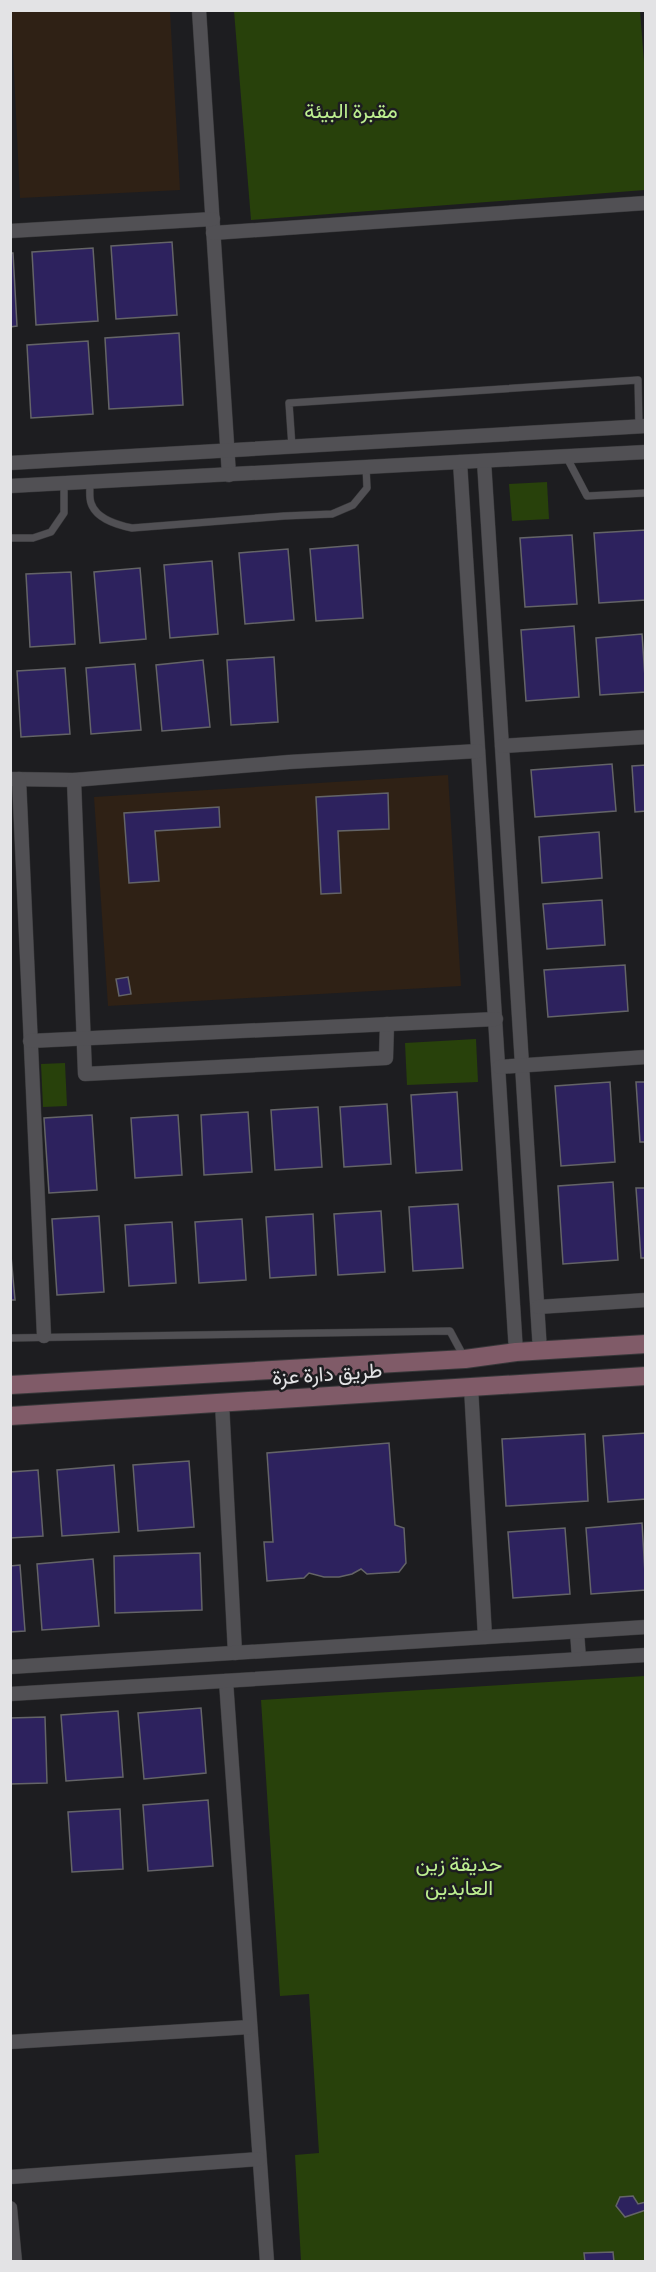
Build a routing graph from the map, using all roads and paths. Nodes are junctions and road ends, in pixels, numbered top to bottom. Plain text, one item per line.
1 (199, 10) edge
2 (645, 203) edge
3 (213, 226) junction
4 (10, 231) edge
5 (642, 426) edge
6 (292, 447) junction
7 (228, 451) junction
8 (645, 452) edge
9 (566, 456) junction
10 (484, 460) junction
11 (460, 462) junction
12 (10, 464) edge
13 (366, 467) junction
14 (229, 475) junction
15 (64, 483) junction
16 (90, 483) junction
17 (10, 486) edge
18 (645, 493) edge
19 (10, 538) edge
20 (645, 737) edge
21 (502, 746) junction
22 (478, 751) junction
23 (15, 779) edge
24 (74, 780) junction
25 (496, 1018) junction
26 (387, 1024) junction
27 (84, 1038) junction
28 (30, 1041) junction
29 (645, 1057) edge
30 (522, 1066) junction
31 (499, 1067) junction
32 (645, 1300) edge
33 (538, 1307) junction
34 (44, 1336) junction
35 (10, 1338) edge
36 (645, 1344) edge
37 (540, 1351) junction
38 (516, 1352) junction
39 (465, 1359) junction
40 (645, 1376) edge
41 (10, 1385) edge
42 (471, 1387) junction
43 (222, 1403) junction
44 (10, 1416) edge
45 (645, 1627) edge
46 (577, 1632) junction
47 (485, 1637) junction
48 (349, 1646) junction
49 (235, 1653) junction
50 (645, 1655) edge
51 (579, 1659) junction
52 (125, 1660) junction
53 (10, 1667) edge
54 (351, 1673) junction
55 (226, 1681) junction
56 (127, 1687) junction
57 (10, 1694) edge
58 (250, 2027) junction
59 (10, 2042) edge
60 (259, 2160) junction
61 (10, 2177) edge
62 (10, 2208) edge
63 (15, 2262) edge
64 (267, 2262) edge

1 - 3 street
2 - 3 street
3 - 4 street
3 - 7 street
5 - 6 street
5 - 6 lane
6 - 7 street
7 - 12 street
7 - 14 street
8 - 9 street
9 - 10 street
9 - 18 lane
10 - 11 street
10 - 21 street
11 - 13 street
11 - 22 street
13 - 14 street
13 - 16 lane
14 - 16 street
15 - 16 street
15 - 17 street
15 - 19 lane
20 - 21 street
21 - 30 street
22 - 24 street
22 - 25 street
23 - 24 street
23 - 28 street
24 - 27 street
25 - 26 street
25 - 31 street
26 - 27 street
26 - 27 street
27 - 28 street
28 - 34 street
29 - 30 street
30 - 31 street
30 - 33 street
31 - 38 street
32 - 33 street
33 - 37 street
34 - 35 lane
34 - 39 lane
36 - 37 main road
37 - 38 main road
38 - 39 main road
39 - 41 main road
40 - 42 main road, طريق دارة عزة
42 - 43 main road, طريق دارة عزة
42 - 47 street
43 - 44 main road, طريق دارة عزة
43 - 49 street
45 - 46 street
46 - 47 street
46 - 51 street
47 - 48 street
48 - 49 street
48 - 54 street
49 - 52 street
50 - 51 street
51 - 54 street
52 - 53 street
52 - 56 street
54 - 55 street
55 - 56 street
55 - 58 street
56 - 57 street
58 - 59 street
58 - 60 street
60 - 61 street
60 - 64 street
62 - 63 street

